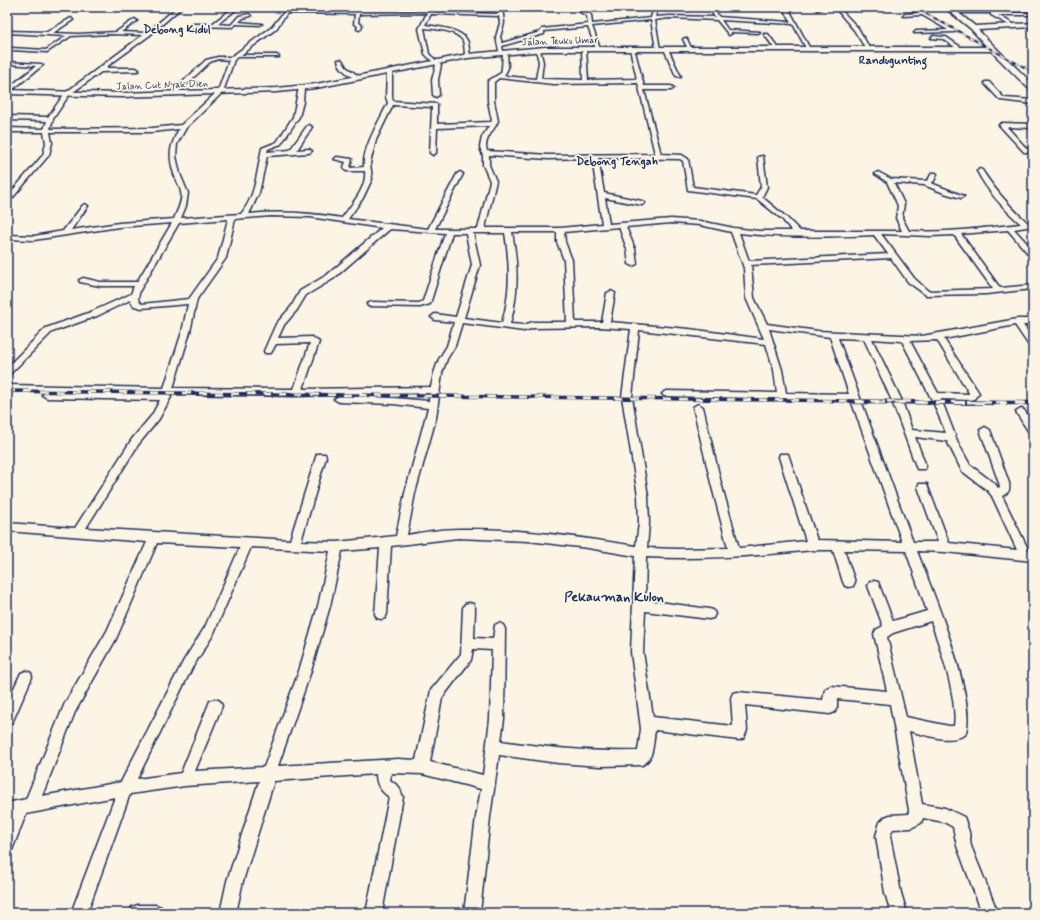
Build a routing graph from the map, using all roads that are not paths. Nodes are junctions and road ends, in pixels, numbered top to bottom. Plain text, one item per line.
1 (180, 7) edge
2 (236, 7) edge
3 (290, 7) edge
4 (380, 7) edge
5 (433, 7) edge
6 (500, 7) edge
7 (581, 7) edge
8 (656, 7) edge
9 (710, 7) edge
10 (783, 7) edge
11 (910, 7) edge
12 (947, 7) edge
13 (983, 7) edge
14 (839, 11) dead end
15 (286, 12) junction
16 (429, 12) junction
17 (954, 12) junction
18 (339, 13) junction
19 (357, 13) junction
20 (376, 13) junction
21 (992, 13) junction
22 (924, 14) junction
23 (1033, 14) edge
24 (249, 15) dead end
25 (501, 15) junction
26 (906, 15) dead end
27 (335, 18) dead end
28 (653, 18) junction
29 (717, 18) junction
30 (71, 19) dead end
31 (135, 20) dead end
32 (234, 23) junction
33 (793, 23) junction
34 (260, 24) dead end
35 (192, 25) dead end
36 (1011, 25) junction
37 (1033, 25) edge
38 (212, 26) junction
39 (422, 26) junction
40 (590, 26) junction
41 (973, 28) junction
42 (359, 29) dead end
43 (7, 32) edge
44 (758, 32) dead end
45 (916, 32) dead end
46 (117, 33) junction
47 (48, 34) junction
48 (148, 34) junction
49 (70, 35) junction
50 (766, 35) dead end
51 (930, 37) dead end
52 (685, 38) dead end
53 (990, 46) junction
54 (777, 48) junction
55 (808, 48) junction
56 (868, 48) junction
57 (960, 48) junction
58 (11, 49) dead end
59 (584, 49) junction
60 (598, 49) junction
61 (632, 49) junction
62 (658, 49) junction
63 (666, 49) junction
64 (690, 49) junction
65 (502, 50) junction
66 (538, 50) junction
67 (277, 56) dead end
68 (468, 56) junction
69 (16, 57) dead end
70 (234, 58) junction
71 (1002, 59) junction
72 (340, 61) dead end
73 (7, 62) edge
74 (436, 62) junction
75 (98, 70) junction
76 (136, 70) dead end
77 (389, 72) junction
78 (679, 76) dead end
79 (500, 77) junction
80 (358, 78) junction
81 (538, 81) junction
82 (640, 81) junction
83 (586, 82) junction
84 (988, 83) dead end
85 (316, 86) joint
86 (301, 88) junction
87 (642, 88) junction
88 (671, 88) dead end
89 (1033, 88) edge
90 (7, 92) edge
91 (220, 92) junction
92 (67, 94) junction
93 (173, 94) junction
94 (436, 95) dead end
95 (1033, 102) edge
96 (391, 103) junction
97 (297, 114) junction
98 (305, 114) dead end
99 (7, 118) edge
100 (50, 119) junction
101 (494, 124) junction
102 (434, 126) junction
103 (1033, 126) edge
104 (183, 127) junction
105 (308, 127) dead end
106 (7, 130) edge
107 (47, 130) junction
108 (293, 151) junction
109 (309, 151) dead end
110 (1026, 151) dead end
111 (433, 153) dead end
112 (485, 153) junction
113 (264, 154) junction
114 (658, 156) junction
115 (596, 157) junction
116 (761, 157) dead end
117 (337, 159) dead end
118 (368, 169) junction
119 (980, 171) dead end
120 (460, 174) dead end
121 (878, 174) dead end
122 (934, 174) dead end
123 (890, 181) junction
124 (925, 183) junction
125 (601, 195) junction
126 (961, 196) dead end
127 (759, 197) junction
128 (7, 201) edge
129 (642, 203) dead end
130 (85, 206) dead end
131 (232, 217) junction
132 (242, 217) junction
133 (344, 220) junction
134 (176, 222) junction
135 (622, 225) junction
136 (1030, 225) edge
137 (388, 227) junction
138 (606, 227) junction
139 (1010, 228) junction
140 (481, 229) junction
141 (430, 230) junction
142 (449, 230) junction
143 (469, 230) junction
144 (508, 230) junction
145 (560, 230) junction
146 (734, 230) junction
147 (876, 232) junction
148 (66, 233) junction
149 (906, 233) junction
150 (956, 233) junction
151 (798, 234) junction
152 (7, 238) edge
153 (1033, 254) edge
154 (893, 256) junction
155 (746, 263) junction
156 (633, 264) dead end
157 (83, 280) dead end
158 (140, 284) junction
159 (1033, 287) edge
160 (998, 291) junction
161 (611, 293) dead end
162 (134, 296) junction
163 (192, 301) junction
164 (371, 304) dead end
165 (435, 317) dead end
166 (459, 320) junction
167 (1017, 322) junction
168 (1033, 322) edge
169 (571, 324) junction
170 (606, 324) junction
171 (506, 325) junction
172 (764, 326) junction
173 (635, 327) junction
174 (833, 335) junction
175 (867, 337) junction
176 (939, 337) junction
177 (905, 339) junction
178 (273, 341) junction
179 (770, 342) junction
180 (1033, 345) edge
181 (268, 351) dead end
182 (7, 372) edge
183 (7, 388) edge
184 (436, 390) junction
185 (298, 392) junction
186 (167, 394) junction
187 (667, 394) dead end
188 (7, 395) edge
189 (782, 396) junction
190 (935, 396) junction
191 (854, 397) junction
192 (433, 405) junction
193 (698, 407) dead end
194 (1021, 412) dead end
195 (985, 430) dead end
196 (1033, 432) edge
197 (909, 433) junction
198 (954, 442) junction
199 (321, 457) dead end
200 (784, 458) dead end
201 (921, 466) dead end
202 (923, 487) dead end
203 (996, 494) junction
204 (7, 527) edge
205 (78, 532) junction
206 (154, 538) junction
207 (400, 541) junction
208 (248, 542) junction
209 (386, 543) junction
210 (294, 544) junction
211 (813, 545) junction
212 (837, 546) junction
213 (337, 547) junction
214 (909, 547) junction
215 (945, 547) junction
216 (641, 552) junction
217 (735, 552) junction
218 (1029, 556) edge
219 (849, 582) dead end
220 (874, 586) dead end
221 (639, 605) junction
222 (469, 608) dead end
223 (381, 614) dead end
224 (709, 614) dead end
225 (935, 614) junction
226 (890, 628) junction
227 (499, 629) dead end
228 (469, 643) junction
229 (499, 645) junction
230 (26, 677) dead end
231 (895, 698) junction
232 (215, 706) dead end
233 (7, 718) edge
234 (647, 723) junction
235 (901, 723) junction
236 (493, 747) junction
237 (422, 767) junction
238 (384, 772) junction
239 (185, 779) junction
240 (267, 780) junction
241 (489, 785) junction
242 (122, 794) junction
243 (916, 810) junction
244 (19, 812) edge
245 (7, 844) edge
246 (79, 913) edge
247 (138, 913) edge
248 (155, 913) edge
249 (228, 913) edge
250 (374, 913) edge
251 (472, 913) edge
252 (899, 913) edge
253 (990, 913) edge

1 - 48 street
2 - 38 street
3 - 15 street
4 - 20 street
5 - 16 street
6 - 25 street
7 - 40 street
8 - 28 street
9 - 29 street
10 - 33 street
11 - 22 street
12 - 17 main road
13 - 21 street
14 - 56 street
15 - 18 street
15 - 70 street
16 - 20 street
16 - 25 street
16 - 39 street
17 - 21 street
17 - 41 main road
18 - 19 street
18 - 27 street
19 - 20 street
19 - 42 street
21 - 23 street
21 - 36 street
22 - 26 street
22 - 45 street
24 - 32 street
25 - 65 street
28 - 29 street
28 - 40 street
28 - 62 street
29 - 33 street
29 - 44 street
30 - 47 street
31 - 46 street
32 - 34 street
32 - 38 street
33 - 55 street
35 - 38 street
36 - 37 main road
36 - 41 main road
39 - 68 street
39 - 74 street
40 - 60 street
40 - 65 street
41 - 53 main road
43 - 47 street
46 - 48 street
46 - 49 street
47 - 49 street
48 - 75 street
49 - 58 street
50 - 54 street
51 - 57 street
52 - 64 street
53 - 57 main road
53 - 71 main road
54 - 55 main road, Jalan Teuku Umar
54 - 64 main road, Jalan Teuku Umar
55 - 56 main road, Jalan Teuku Umar
56 - 57 main road, Jalan Teuku Umar
57 - 71 main road
59 - 60 main road, Jalan Teuku Umar
59 - 66 main road, Jalan Teuku Umar
59 - 83 street
60 - 61 main road, Jalan Teuku Umar
61 - 62 main road, Jalan Teuku Umar
61 - 82 street
62 - 63 main road, Jalan Teuku Umar
63 - 64 main road, Jalan Teuku Umar
63 - 78 street
65 - 66 main road, Jalan Teuku Umar
65 - 68 main road, Jalan Teuku Umar
65 - 79 street
66 - 81 street
67 - 70 street
68 - 74 main road, Jalan Teuku Umar
69 - 73 street
70 - 91 street
70 - 93 street
71 - 89 main road
72 - 80 street
73 - 90 street
74 - 77 main road, Jalan Teuku Umar
74 - 94 street
75 - 76 street
75 - 92 street
77 - 80 main road, Jalan Teuku Umar
77 - 96 street
79 - 81 street
79 - 101 street
80 - 85 main road, Jalan Teuku Umar
81 - 83 street
82 - 83 street
82 - 87 street
84 - 95 street
85 - 86 main road, Jalan Cut Nyak Dien
86 - 91 main road, Jalan Cut Nyak Dien
86 - 97 street
87 - 88 street
87 - 114 street
90 - 92 main road, Jalan Cut Nyak Dien
91 - 93 main road, Jalan Cut Nyak Dien
91 - 104 street
92 - 93 main road, Jalan Cut Nyak Dien
92 - 100 street
96 - 102 street
96 - 118 street
97 - 98 street
97 - 113 street
99 - 100 street
100 - 107 street
101 - 102 street
101 - 112 street
102 - 111 street
103 - 110 street
104 - 107 street
104 - 134 street
105 - 108 street
106 - 107 street
107 - 128 street
108 - 109 street
108 - 113 street
112 - 115 street
112 - 140 street
113 - 132 street
114 - 115 street
114 - 127 street
115 - 125 street
116 - 127 street
117 - 118 street
118 - 133 street
119 - 136 street
120 - 141 street
121 - 123 street
122 - 124 street
123 - 124 street
123 - 149 street
124 - 126 street
125 - 129 street
125 - 138 street
127 - 151 street
130 - 148 street
131 - 132 street
131 - 134 street
131 - 163 street
132 - 133 street
133 - 137 street
134 - 148 street
134 - 158 street
135 - 138 street
135 - 146 street
135 - 156 street
136 - 139 street
137 - 141 street
137 - 178 street
138 - 145 street
139 - 150 street
139 - 153 street
140 - 143 street
140 - 144 street
141 - 142 street
142 - 143 street
142 - 164 street
143 - 166 street
144 - 145 street
144 - 171 street
145 - 169 street
146 - 151 street
146 - 155 street
147 - 149 street
147 - 151 street
147 - 154 street
148 - 152 street
149 - 150 street
150 - 160 street
154 - 155 street
154 - 160 street
155 - 172 street
157 - 158 street
158 - 162 street
159 - 160 street
161 - 170 street
162 - 163 street
162 - 182 street
163 - 186 street
165 - 166 street
166 - 171 street
166 - 184 street
167 - 168 street
167 - 176 street
167 - 180 street
169 - 170 street
169 - 171 street
170 - 173 street
172 - 174 street
172 - 179 street
173 - 179 street
173 - 216 street
174 - 175 street
174 - 191 street
175 - 177 street
175 - 197 street
176 - 177 street
176 - 190 street
177 - 190 street
178 - 181 street
178 - 185 street
179 - 189 street
183 - 186 street
184 - 185 street
184 - 192 street
185 - 186 street
186 - 188 street
186 - 192 street
186 - 205 street
187 - 189 street
189 - 191 street
190 - 198 street
191 - 214 street
192 - 207 street
193 - 217 street
194 - 196 street
195 - 203 street
197 - 198 street
197 - 201 street
198 - 203 street
199 - 210 street
200 - 211 street
202 - 215 street
203 - 218 street
204 - 205 street
205 - 206 street
206 - 208 street
206 - 244 street
207 - 209 street
207 - 216 street
208 - 210 street
208 - 242 street
209 - 213 street
209 - 223 street
210 - 213 street
211 - 212 street
211 - 217 street
212 - 214 street
212 - 219 street
213 - 240 street
214 - 215 street
214 - 225 street
215 - 218 street
216 - 217 street
216 - 221 street
220 - 226 street
221 - 224 street
221 - 234 street
222 - 228 street
225 - 226 street
225 - 235 street
226 - 231 street
227 - 229 street
228 - 229 street
228 - 237 street
229 - 236 street
230 - 233 street
231 - 234 street
231 - 235 street
232 - 239 street
234 - 236 street
235 - 243 street
236 - 241 street
237 - 238 street
237 - 241 street
238 - 240 street
238 - 250 street
239 - 240 street
239 - 242 street
240 - 249 street
241 - 251 street
242 - 244 street
242 - 246 street
243 - 252 street
243 - 253 street
244 - 245 street
247 - 248 street

